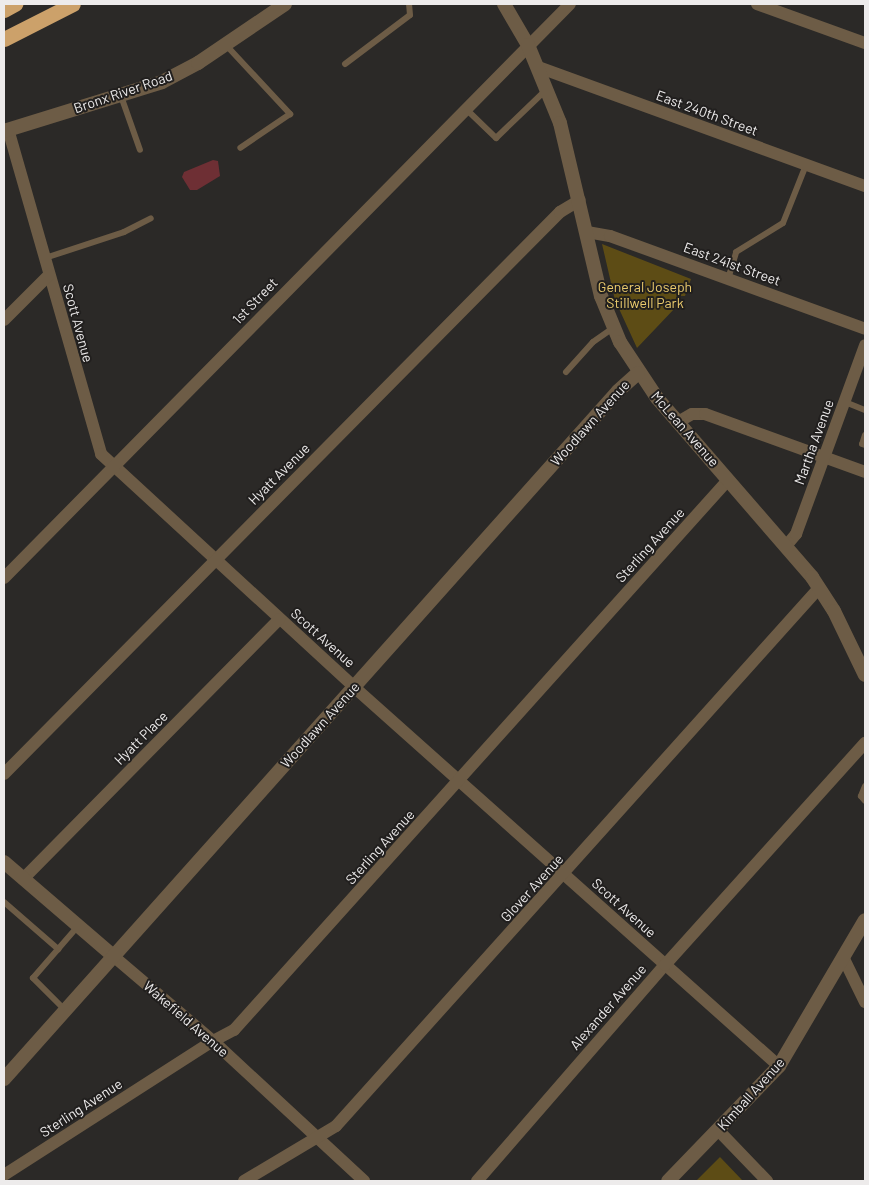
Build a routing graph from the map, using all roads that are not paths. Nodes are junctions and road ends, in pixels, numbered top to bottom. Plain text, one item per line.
1 (15, 4) edge
2 (73, 4) edge
3 (285, 4) edge
4 (409, 4) edge
5 (504, 4) edge
6 (570, 4) edge
7 (757, 4) edge
8 (4, 10) edge
9 (4, 39) edge
10 (865, 43) edge
11 (226, 44) junction
12 (528, 45) junction
13 (345, 64) dead end
14 (538, 68) junction
15 (547, 88) junction
16 (121, 96) junction
17 (465, 108) junction
18 (6, 130) edge
19 (240, 148) dead end
20 (140, 150) dead end
21 (806, 165) junction
22 (865, 186) edge
23 (580, 200) junction
24 (151, 218) dead end
25 (587, 232) junction
26 (45, 258) junction
27 (49, 275) junction
28 (728, 279) junction
29 (4, 320) edge
30 (613, 328) junction
31 (865, 329) edge
32 (865, 345) edge
33 (566, 372) dead end
34 (638, 373) junction
35 (845, 402) junction
36 (865, 410) edge
37 (678, 422) junction
38 (865, 436) edge
39 (865, 445) edge
40 (825, 456) junction
41 (113, 467) junction
42 (865, 472) edge
43 (728, 480) junction
44 (786, 546) junction
45 (214, 560) junction
46 (4, 578) edge
47 (819, 588) junction
48 (279, 619) junction
49 (865, 675) edge
50 (354, 687) junction
51 (865, 743) edge
52 (4, 774) edge
53 (459, 781) junction
54 (865, 786) edge
55 (865, 801) edge
56 (4, 862) edge
57 (564, 875) junction
58 (23, 879) junction
59 (4, 902) edge
60 (865, 920) edge
61 (78, 926) junction
62 (58, 949) junction
63 (112, 955) junction
64 (844, 959) junction
65 (665, 965) junction
66 (865, 1002) edge
67 (64, 1009) junction
68 (213, 1041) junction
69 (779, 1066) junction
70 (4, 1079) edge
71 (718, 1130) junction
72 (315, 1136) junction
73 (4, 1175) edge
74 (244, 1181) edge
75 (364, 1181) edge
76 (477, 1181) edge
77 (668, 1181) edge
78 (767, 1181) edge

1 - 8 highway
2 - 9 highway
3 - 11 street, Bronx River Road
4 - 13 lane
5 - 12 street, McLean Avenue
6 - 12 street, 1st Street
7 - 10 street
11 - 16 street, Bronx River Road
11 - 19 lane
12 - 14 street, McLean Avenue
12 - 17 street, 1st Street
14 - 15 street, McLean Avenue
14 - 21 street, East 240th Street
15 - 17 lane
15 - 23 street, McLean Avenue
16 - 18 street, Bronx River Road
16 - 20 lane
17 - 41 street, 1st Street
18 - 26 street, Scott Avenue
21 - 22 street, East 240th Street
21 - 28 lane
23 - 25 street, McLean Avenue
23 - 45 street, Hyatt Avenue
24 - 26 lane
25 - 28 street, East 241st Street
25 - 30 street, McLean Avenue
26 - 27 street, Scott Avenue
27 - 29 street
27 - 41 street, Scott Avenue
28 - 31 street, East 241st Street
30 - 33 lane
30 - 34 street, McLean Avenue
32 - 35 street, Martha Avenue
34 - 37 street, McLean Avenue
34 - 50 street, Woodlawn Avenue
35 - 36 lane
35 - 40 street, Martha Avenue
37 - 40 street
37 - 43 street, McLean Avenue
38 - 39 lane
40 - 42 street
40 - 44 street, Martha Avenue
41 - 45 street, Scott Avenue
41 - 46 street, 1st Street
43 - 44 street, McLean Avenue
43 - 53 street, Sterling Avenue
44 - 47 street, McLean Avenue
45 - 48 street, Scott Avenue
45 - 52 street, Hyatt Avenue
47 - 49 street, McLean Avenue
47 - 57 street, Glover Avenue
48 - 50 street, Scott Avenue
48 - 58 street, Hyatt Place
50 - 53 street, Scott Avenue
50 - 63 street, Woodlawn Avenue
51 - 65 street, Alexander Avenue
53 - 57 street, Scott Avenue
53 - 68 street, Sterling Avenue
54 - 55 lane
56 - 58 street, Wakefield Avenue
57 - 65 street, Scott Avenue
57 - 72 street, Glover Avenue
58 - 61 street, Wakefield Avenue
59 - 62 lane
60 - 64 street, Kimball Avenue
61 - 62 lane
61 - 63 street, Wakefield Avenue
62 - 67 lane
63 - 67 street, Woodlawn Avenue
63 - 68 street, Wakefield Avenue
64 - 66 street
64 - 69 street, Kimball Avenue
65 - 69 street, Scott Avenue
65 - 76 street, Alexander Avenue
67 - 70 street, Woodlawn Avenue
68 - 72 street, Wakefield Avenue
68 - 73 street, Sterling Avenue
69 - 71 street, Kimball Avenue
71 - 77 street, Kimball Avenue
71 - 78 street
72 - 74 street, Glover Avenue
72 - 75 street, Wakefield Avenue

